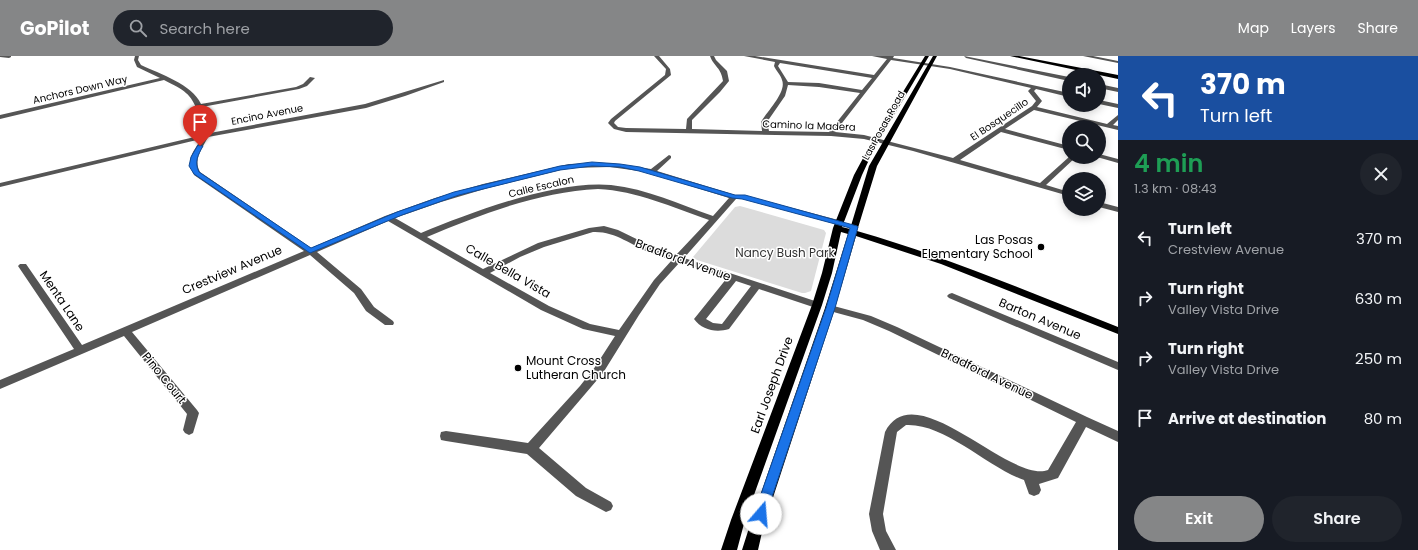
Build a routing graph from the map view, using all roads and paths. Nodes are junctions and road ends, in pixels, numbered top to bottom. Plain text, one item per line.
1 (0, 56) edge
2 (137, 56) edge
3 (656, 56) edge
4 (712, 56) edge
5 (746, 56) edge
6 (874, 56) edge
7 (927, 56) edge
8 (935, 56) edge
9 (1012, 56) edge
10 (1085, 56) edge
11 (9, 57) edge
12 (891, 57) edge
13 (966, 57) dead end
14 (778, 61) junction
15 (1118, 62) edge
16 (922, 63) junction
17 (930, 64) junction
18 (1069, 68) edge
19 (1106, 75) edge
20 (875, 77) junction
21 (1118, 77) edge
22 (312, 78) dead end
23 (1062, 78) edge
24 (164, 79) junction
25 (442, 81) dead end
26 (786, 83) junction
27 (1106, 87) edge
28 (1034, 88) junction
29 (1118, 90) edge
30 (864, 92) junction
31 (1062, 94) edge
32 (1106, 103) edge
33 (199, 106) junction
34 (1118, 106) edge
35 (1033, 108) junction
36 (0, 117) edge
37 (1118, 117) edge
38 (1108, 126) junction
39 (1118, 128) edge
40 (1000, 130) junction
41 (690, 131) junction
42 (766, 133) junction
43 (831, 134) junction
44 (206, 136) junction
45 (877, 140) junction
46 (885, 142) junction
47 (1062, 146) edge
48 (669, 157) dead end
49 (1106, 158) edge
50 (954, 160) junction
51 (1118, 161) edge
52 (1065, 164) edge
53 (651, 172) junction
54 (0, 185) edge
55 (1041, 186) junction
56 (1062, 192) edge
57 (734, 197) junction
58 (1106, 206) edge
59 (1118, 210) edge
60 (388, 218) junction
61 (715, 219) junction
62 (838, 225) junction
63 (854, 230) junction
64 (421, 236) junction
65 (310, 251) junction
66 (678, 259) junction
67 (23, 266) dead end
68 (484, 272) junction
69 (734, 278) junction
70 (756, 285) junction
71 (952, 296) dead end
72 (817, 305) junction
73 (830, 308) junction
74 (389, 323) dead end
75 (1118, 324) edge
76 (125, 331) junction
77 (1118, 331) edge
78 (621, 334) junction
79 (80, 350) junction
80 (1118, 366) edge
81 (0, 385) edge
82 (1083, 420) junction
83 (189, 430) dead end
84 (446, 436) dead end
85 (1118, 437) edge
86 (531, 449) junction
87 (606, 506) dead end
88 (729, 550) edge
89 (750, 550) edge
90 (888, 550) edge

1 - 11 street
2 - 24 street
3 - 41 street, Camino la Madera
4 - 41 street
5 - 14 street
6 - 12 street
7 - 16 main road, Las Posas Road
8 - 17 main road, Las Posas Road
9 - 18 main road
10 - 15 street
12 - 16 street
12 - 20 street
13 - 23 street
14 - 20 street
14 - 26 street
16 - 17 street
16 - 45 main road, Las Posas Road
17 - 28 street
17 - 46 main road, Las Posas Road
19 - 21 main road
20 - 30 street
22 - 33 street
24 - 33 street
24 - 36 street, Anchors Down Way
25 - 44 street, Encino Avenue
26 - 30 street
26 - 42 street
27 - 29 street
28 - 31 street
28 - 35 street, El Bosquecillo
30 - 43 street
32 - 34 street
33 - 44 street
35 - 38 street
35 - 40 street, El Bosquecillo
37 - 38 street
38 - 39 street
40 - 47 street
40 - 50 street, El Bosquecillo
41 - 42 street, Camino la Madera
42 - 43 street, Camino la Madera
43 - 45 street, Camino la Madera
44 - 54 street, Encino Avenue
44 - 65 street
45 - 46 street, Camino la Madera
45 - 62 main road, Las Posas Road
46 - 50 street, Camino la Madera
46 - 63 main road, Las Posas Road
48 - 53 street
49 - 51 street
50 - 55 street, Camino la Madera
52 - 55 street
53 - 57 street, Crestview Avenue
53 - 60 street, Crestview Avenue
55 - 56 street, Camino la Madera
57 - 61 street
57 - 62 street, Crestview Avenue
58 - 59 street
60 - 64 street, Calle Bella Vista
60 - 65 street, Crestview Avenue
61 - 64 street, Calle Escalon
61 - 66 street
62 - 63 main road
62 - 72 main road, Earl Joseph Drive
63 - 73 main road
63 - 75 main road
63 - 77 main road
64 - 68 street, Calle Bella Vista
65 - 74 street
65 - 76 street, Crestview Avenue
66 - 68 street, Bradford Avenue
66 - 69 street, Bradford Avenue
66 - 78 street
67 - 79 street, Menta Lane
68 - 78 street, Calle Bella Vista
69 - 70 street, Bradford Avenue
69 - 70 street
70 - 72 street, Bradford Avenue
71 - 80 street, Barton Avenue
72 - 88 main road, Earl Joseph Drive
73 - 82 street, Bradford Avenue
73 - 89 main road
76 - 79 street, Crestview Avenue
76 - 83 street, Pino Court
78 - 86 street
79 - 81 street, Crestview Avenue
82 - 85 street, Bradford Avenue
82 - 90 street
84 - 86 street
86 - 87 street

